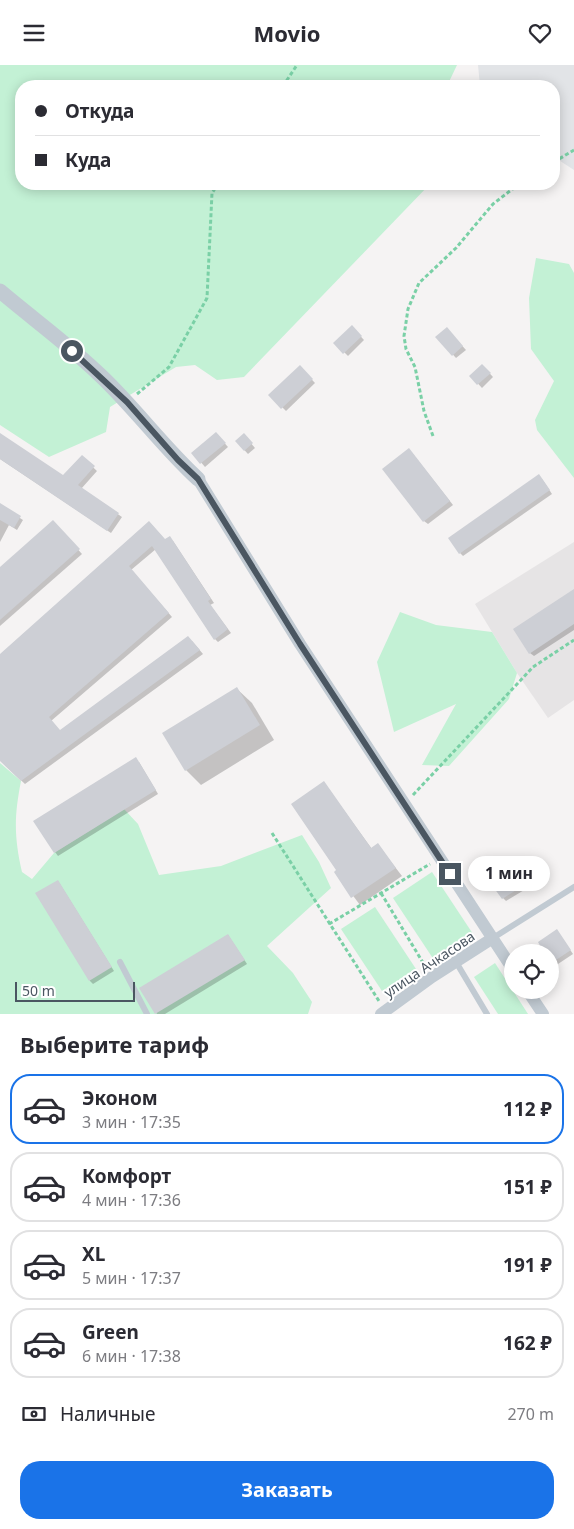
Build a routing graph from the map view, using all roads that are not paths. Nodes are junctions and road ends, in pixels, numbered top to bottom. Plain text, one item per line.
1 (0, 291) edge
2 (198, 479) joint
3 (574, 887) edge
4 (493, 938) junction
5 (504, 955) edge
6 (120, 962) dead end
7 (456, 962) junction
8 (533, 999) edge
9 (383, 1013) edge
10 (146, 1014) edge
11 (487, 1014) edge
12 (543, 1014) edge

1 - 2 street
2 - 4 street
3 - 4 lane
4 - 5 street
4 - 7 street, улица Ачкасова
6 - 10 lane
7 - 9 street, улица Ачкасова
7 - 11 lane
8 - 12 street

